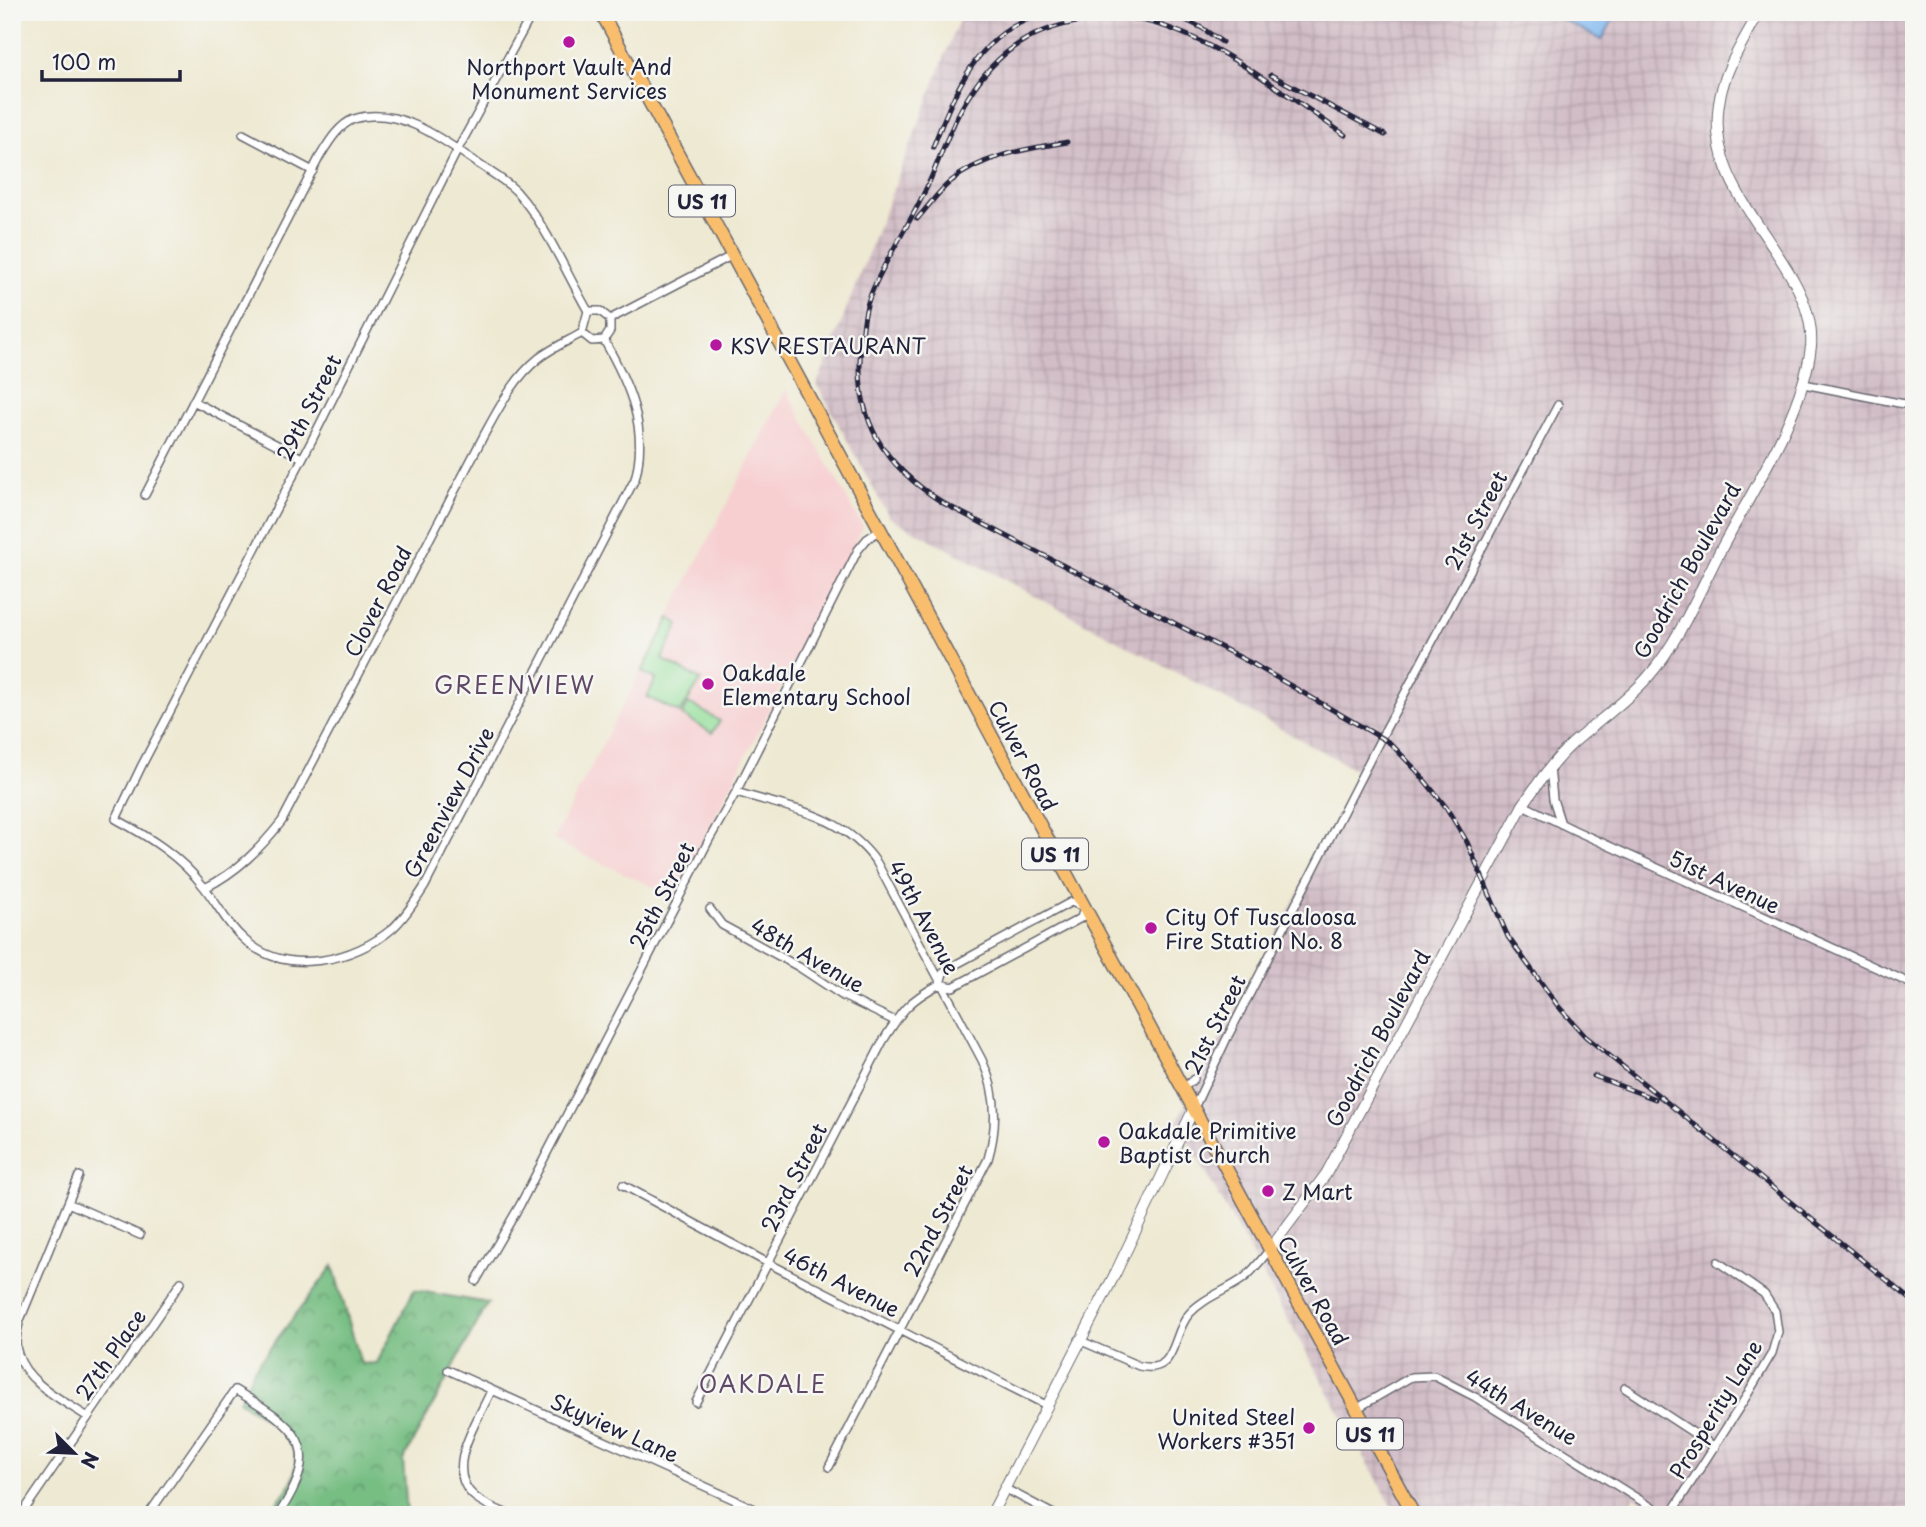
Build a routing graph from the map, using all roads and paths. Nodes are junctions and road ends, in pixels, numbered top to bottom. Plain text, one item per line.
1 (533, 12) edge
2 (601, 12) edge
3 (1759, 12) edge
4 (243, 134) dead end
5 (458, 149) junction
6 (313, 170) junction
7 (731, 256) junction
8 (587, 311) junction
9 (610, 319) junction
10 (582, 333) junction
11 (604, 340) junction
12 (1804, 384) junction
13 (193, 401) junction
14 (1558, 405) dead end
15 (1914, 406) edge
16 (302, 458) junction
17 (145, 495) dead end
18 (881, 530) junction
19 (1549, 767) junction
20 (736, 792) junction
21 (1523, 805) junction
22 (116, 819) joint
23 (1561, 824) junction
24 (205, 888) junction
25 (1084, 906) junction
26 (710, 909) dead end
27 (940, 984) junction
28 (1914, 985) edge
29 (895, 1021) junction
30 (1194, 1079) dead end
31 (1183, 1088) junction
32 (1194, 1108) junction
33 (993, 1137) joint
34 (79, 1176) dead end
35 (623, 1185) dead end
36 (68, 1203) junction
37 (140, 1235) dead end
38 (1270, 1249) junction
39 (1718, 1262) dead end
40 (768, 1263) junction
41 (476, 1281) dead end
42 (181, 1282) dead end
43 (899, 1329) junction
44 (1079, 1340) junction
45 (448, 1370) dead end
46 (1625, 1388) dead end
47 (491, 1391) junction
48 (696, 1402) dead end
49 (1046, 1405) junction
50 (1356, 1409) junction
51 (88, 1417) junction
52 (1715, 1447) junction
53 (829, 1467) dead end
54 (1006, 1489) junction
55 (21, 1515) edge
56 (148, 1515) edge
57 (278, 1515) edge
58 (510, 1515) edge
59 (768, 1515) edge
60 (991, 1515) edge
61 (1055, 1515) edge
62 (1414, 1515) edge
63 (1664, 1515) edge
64 (1670, 1515) edge

1 - 5 street, 29th Street
2 - 7 main road, Culver Road / US 11
3 - 12 street, Goodrich Boulevard
4 - 6 street
5 - 6 street
5 - 8 street
5 - 16 street, 29th Street
6 - 13 street
7 - 9 street
7 - 18 main road, Culver Road / US 11
8 - 9 street
8 - 10 street
9 - 11 street
10 - 11 street
10 - 24 street, Clover Road
11 - 24 street, Greenview Drive
12 - 15 street
12 - 19 street, Goodrich Boulevard
13 - 16 street
13 - 17 street
14 - 32 street, 21st Street
16 - 22 street, 29th Street
18 - 20 street, 25th Street
18 - 25 main road, Culver Road / US 11
19 - 21 street, Goodrich Boulevard
19 - 23 street
20 - 27 street, 49th Avenue
20 - 41 street, 25th Street
21 - 23 street, 51st Avenue
21 - 38 street, Goodrich Boulevard
22 - 24 street, Greenview Drive
23 - 28 street, 51st Avenue
25 - 27 street, 23rd Street
25 - 27 street, 23rd Street
25 - 31 main road, Culver Road / US 11
26 - 29 street, 48th Avenue
27 - 29 street, 23rd Street
27 - 33 street, 49th Avenue
29 - 40 street, 23rd Street
30 - 31 street
31 - 32 main road, Culver Road / US 11
32 - 38 main road, Culver Road / US 11
32 - 44 street, 21st Street
33 - 43 street, 22nd Street
34 - 36 street
35 - 40 street, 46th Avenue
36 - 37 street
36 - 51 street
38 - 44 street
38 - 50 main road, Culver Road / US 11
39 - 52 street, Prosperity Lane
40 - 43 street, 46th Avenue
40 - 48 street, 23rd Street
42 - 51 street, 27th Place
43 - 49 street, 46th Avenue
43 - 53 street, 22nd Street
44 - 49 street, 21st Street
45 - 47 street, Skyview Lane
46 - 52 street
47 - 58 street
47 - 59 street, Skyview Lane
49 - 54 street, 21st Street
50 - 62 main road, Culver Road / US 11
50 - 63 street, 44th Avenue
51 - 55 street, 27th Place
52 - 64 street, Prosperity Lane
54 - 60 street, 21st Street
54 - 61 street
56 - 57 street

